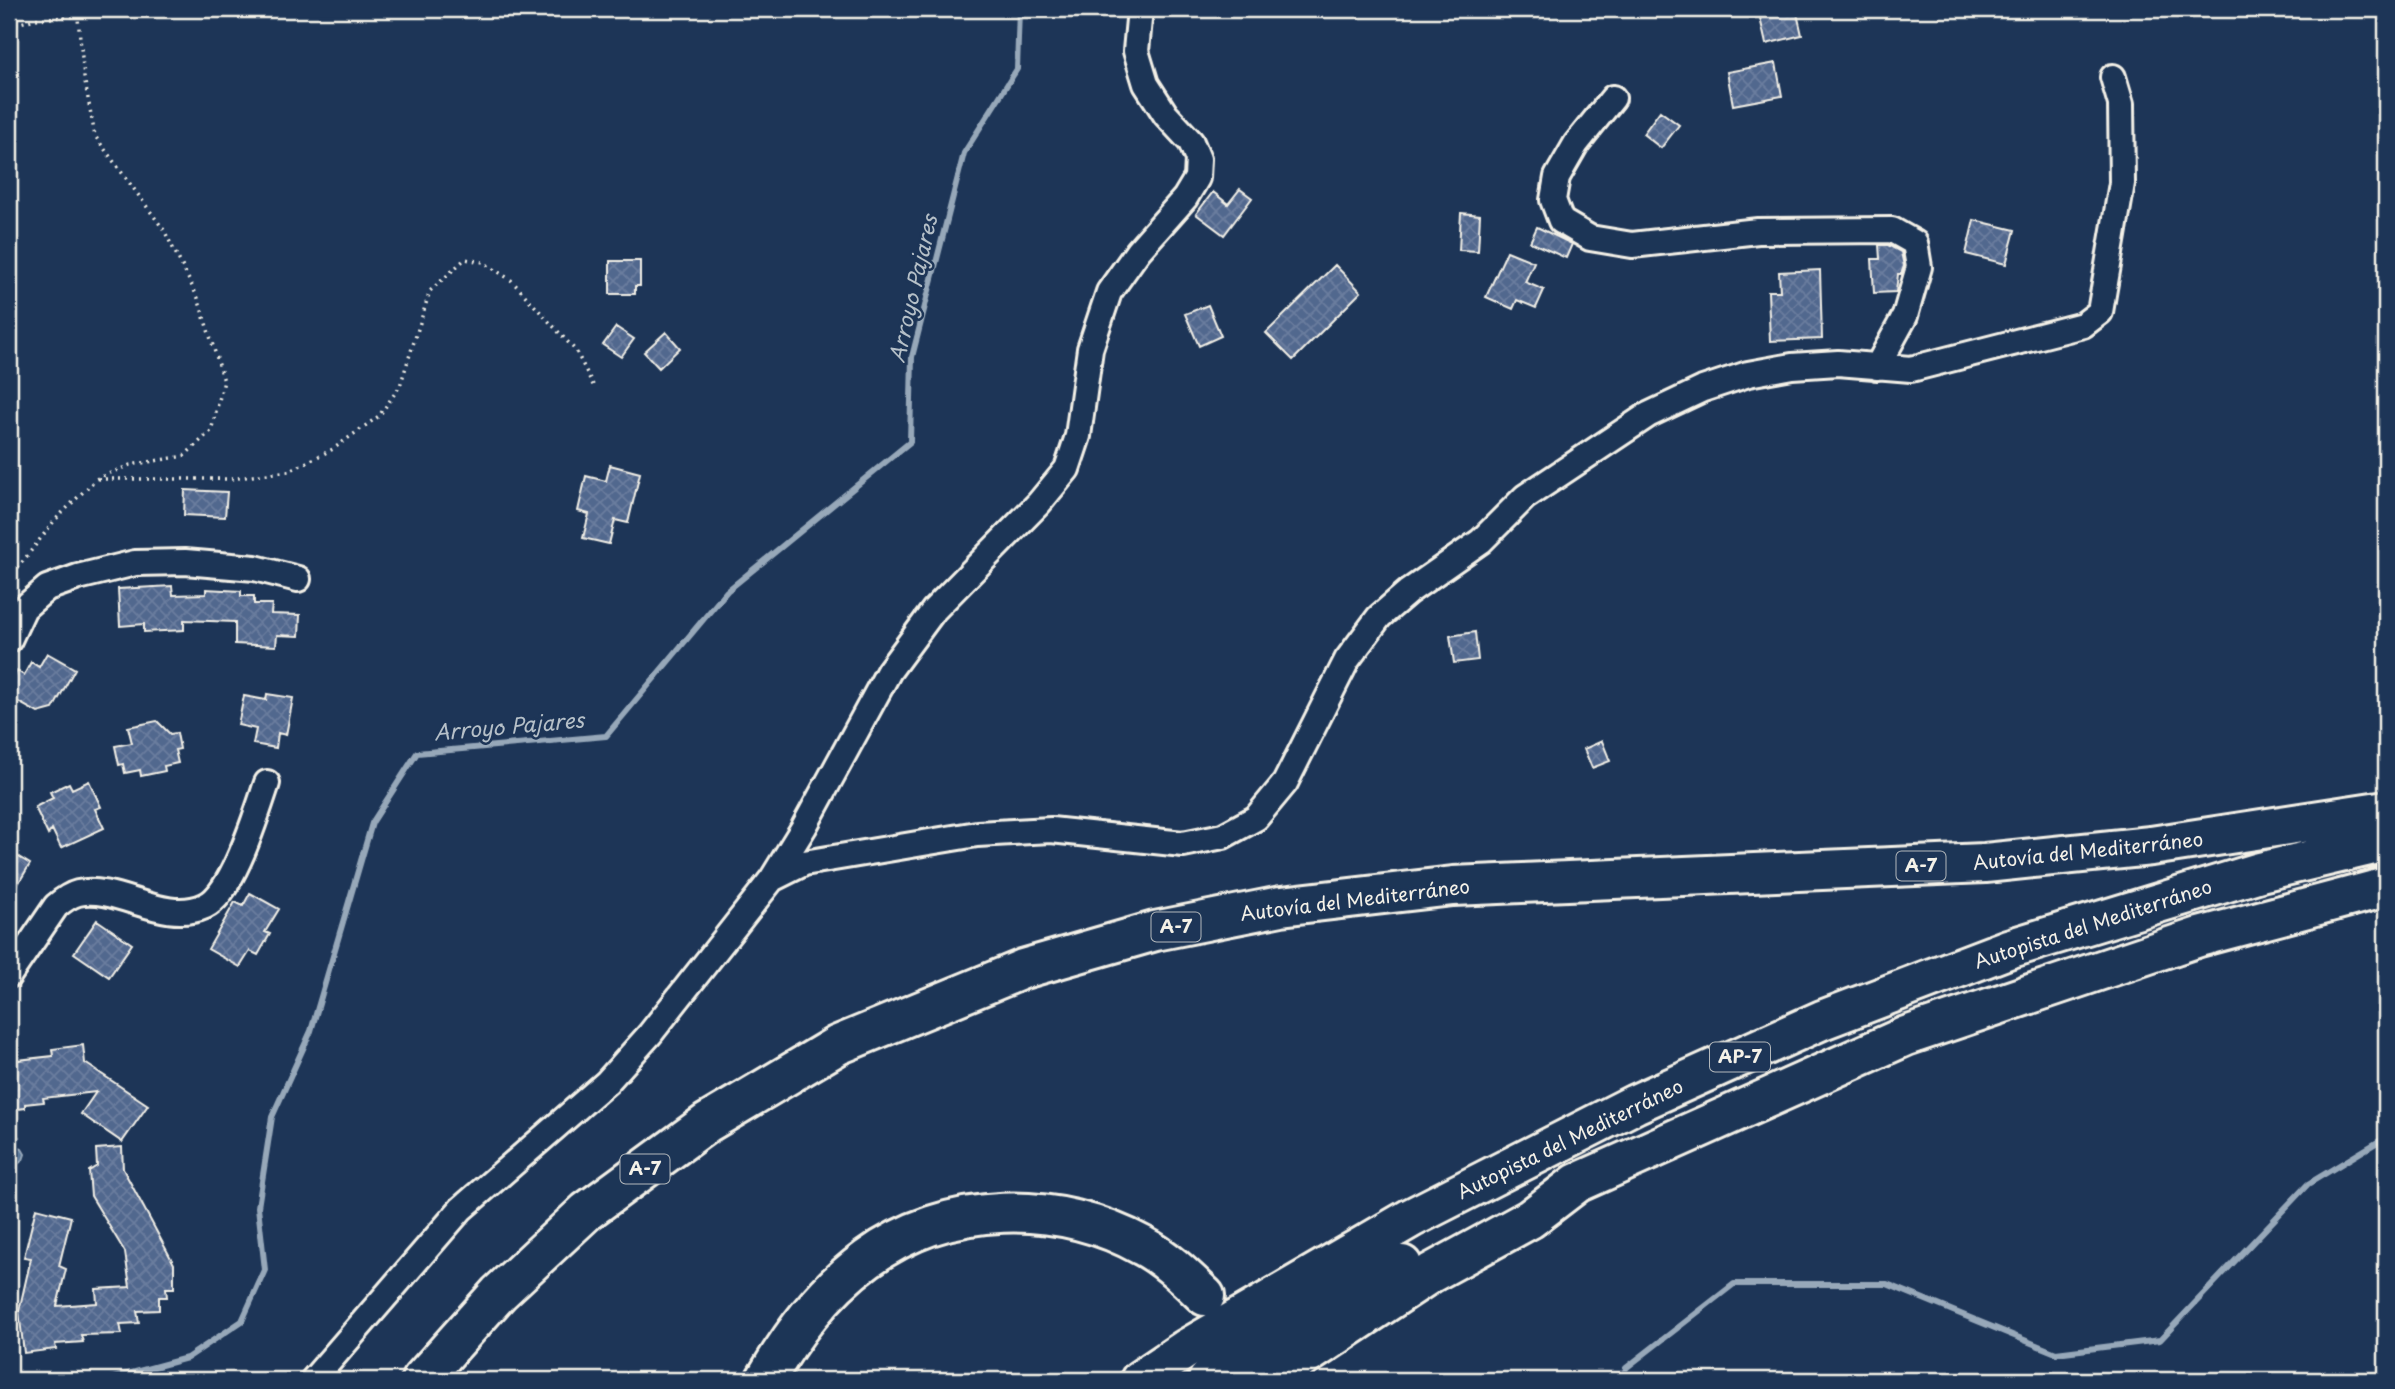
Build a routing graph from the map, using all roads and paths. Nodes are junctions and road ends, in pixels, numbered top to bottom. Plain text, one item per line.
1 (77, 9) edge
2 (1140, 9) edge
3 (77, 16) junction
4 (9, 26) edge
5 (2113, 78) dead end
6 (1613, 98) dead end
7 (1877, 367) junction
8 (595, 389) dead end
9 (96, 479) junction
10 (9, 579) edge
11 (298, 579) dead end
12 (9, 640) edge
13 (267, 783) dead end
14 (2386, 810) edge
15 (2386, 842) edge
16 (772, 879) junction
17 (2386, 887) edge
18 (9, 975) edge
19 (1577, 1183) junction
20 (1205, 1296) dead end
21 (313, 1380) edge
22 (421, 1380) edge
23 (765, 1380) edge
24 (1140, 1380) edge
25 (1208, 1380) edge
26 (1273, 1380) edge

1 - 3 path
2 - 16 street
3 - 4 path
3 - 9 path
5 - 7 street
6 - 7 street
7 - 16 street
8 - 9 path
9 - 10 path
11 - 12 street
13 - 18 street
14 - 22 highway, Autovía del Mediterráneo / A-7
15 - 24 highway, Autopista del Mediterráneo / AP-7
16 - 21 street
17 - 19 highway
19 - 25 highway, Autopista del Mediterráneo
19 - 26 highway
20 - 23 highway

